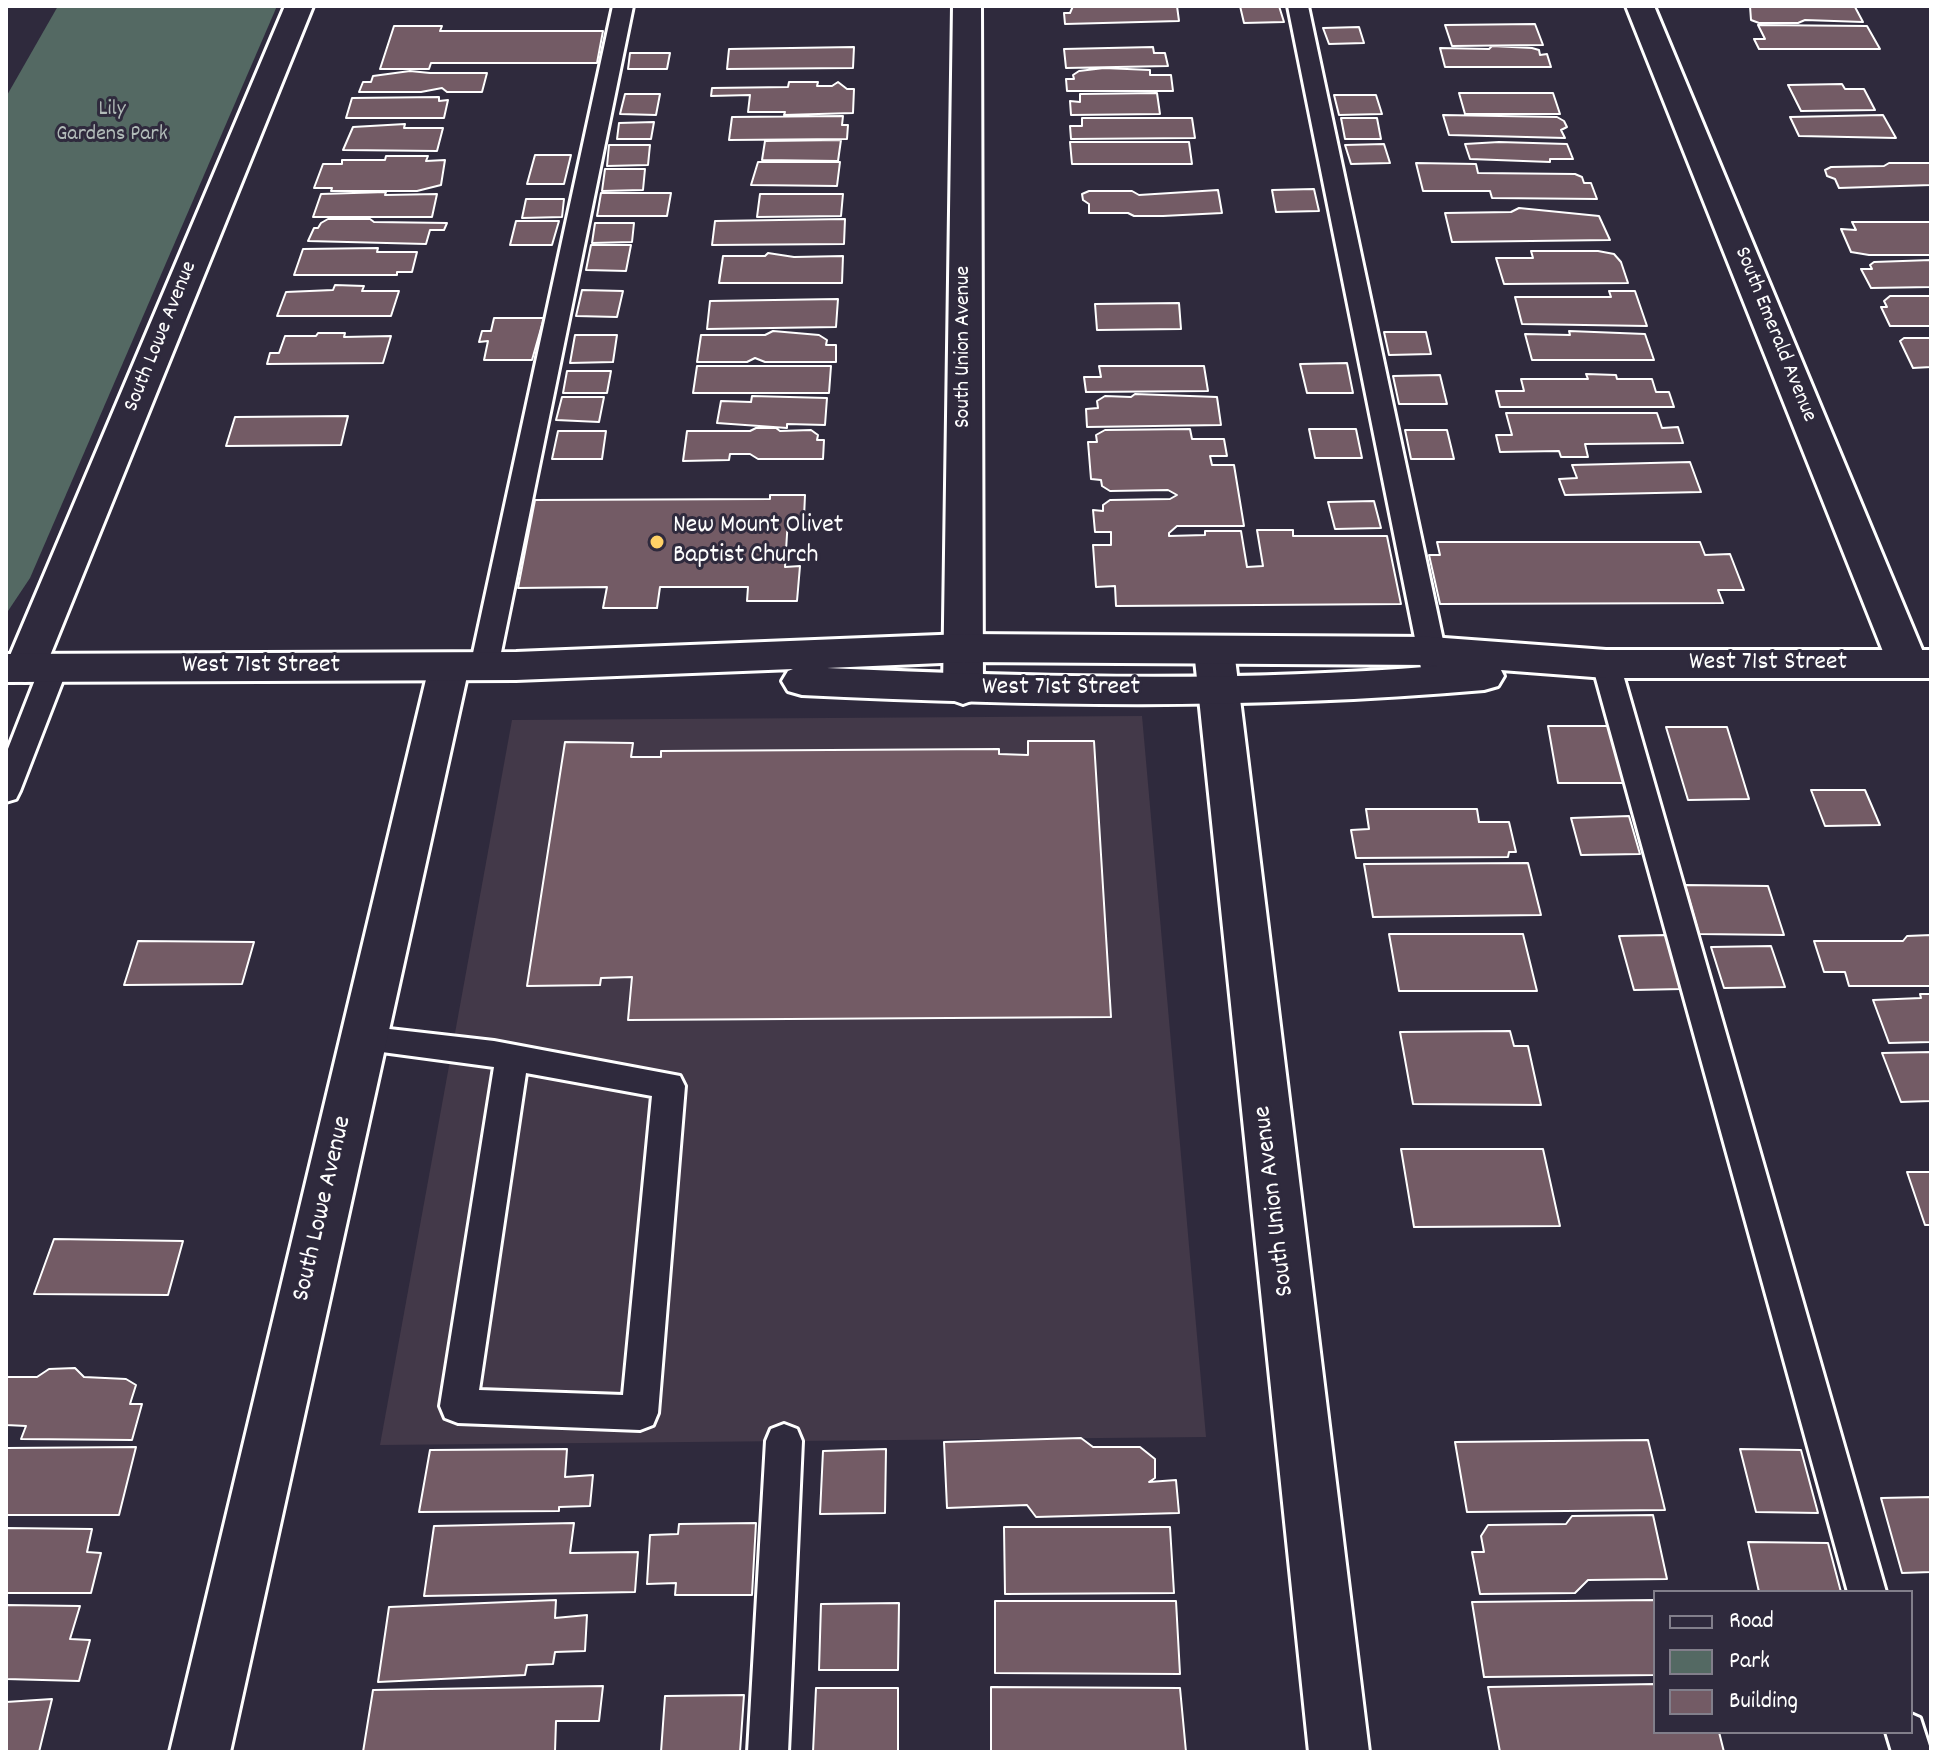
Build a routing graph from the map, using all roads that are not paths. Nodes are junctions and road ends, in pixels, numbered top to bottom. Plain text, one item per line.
1 (299, 6) edge
2 (623, 6) edge
3 (967, 6) edge
4 (1298, 6) edge
5 (1640, 6) edge
6 (964, 648) junction
7 (1606, 664) junction
8 (1920, 664) edge
9 (1435, 666) junction
10 (483, 667) junction
11 (28, 668) edge
12 (1216, 670) junction
13 (963, 689) junction
14 (6, 791) edge
15 (363, 1039) junction
16 (512, 1058) junction
17 (784, 1441) dead end
18 (1866, 1590) edge
19 (200, 1752) edge
20 (768, 1752) edge
21 (1339, 1752) edge

1 - 11 street, South Lowe Avenue
2 - 10 lane
3 - 6 street, South Union Avenue
4 - 9 lane
5 - 8 street, South Emerald Avenue
6 - 10 street, West 71st Street
6 - 12 street, West 71st Street
6 - 13 street, South Union Avenue
7 - 8 street, West 71st Street
7 - 9 street, West 71st Street
7 - 18 lane
9 - 12 street, West 71st Street
10 - 11 street, West 71st Street
10 - 13 street, West 71st Street
10 - 15 street, South Lowe Avenue
11 - 14 lane
12 - 13 street, West 71st Street
12 - 21 street, South Union Avenue
15 - 16 lane
15 - 19 street, South Lowe Avenue
16 - 16 lane
17 - 20 lane

